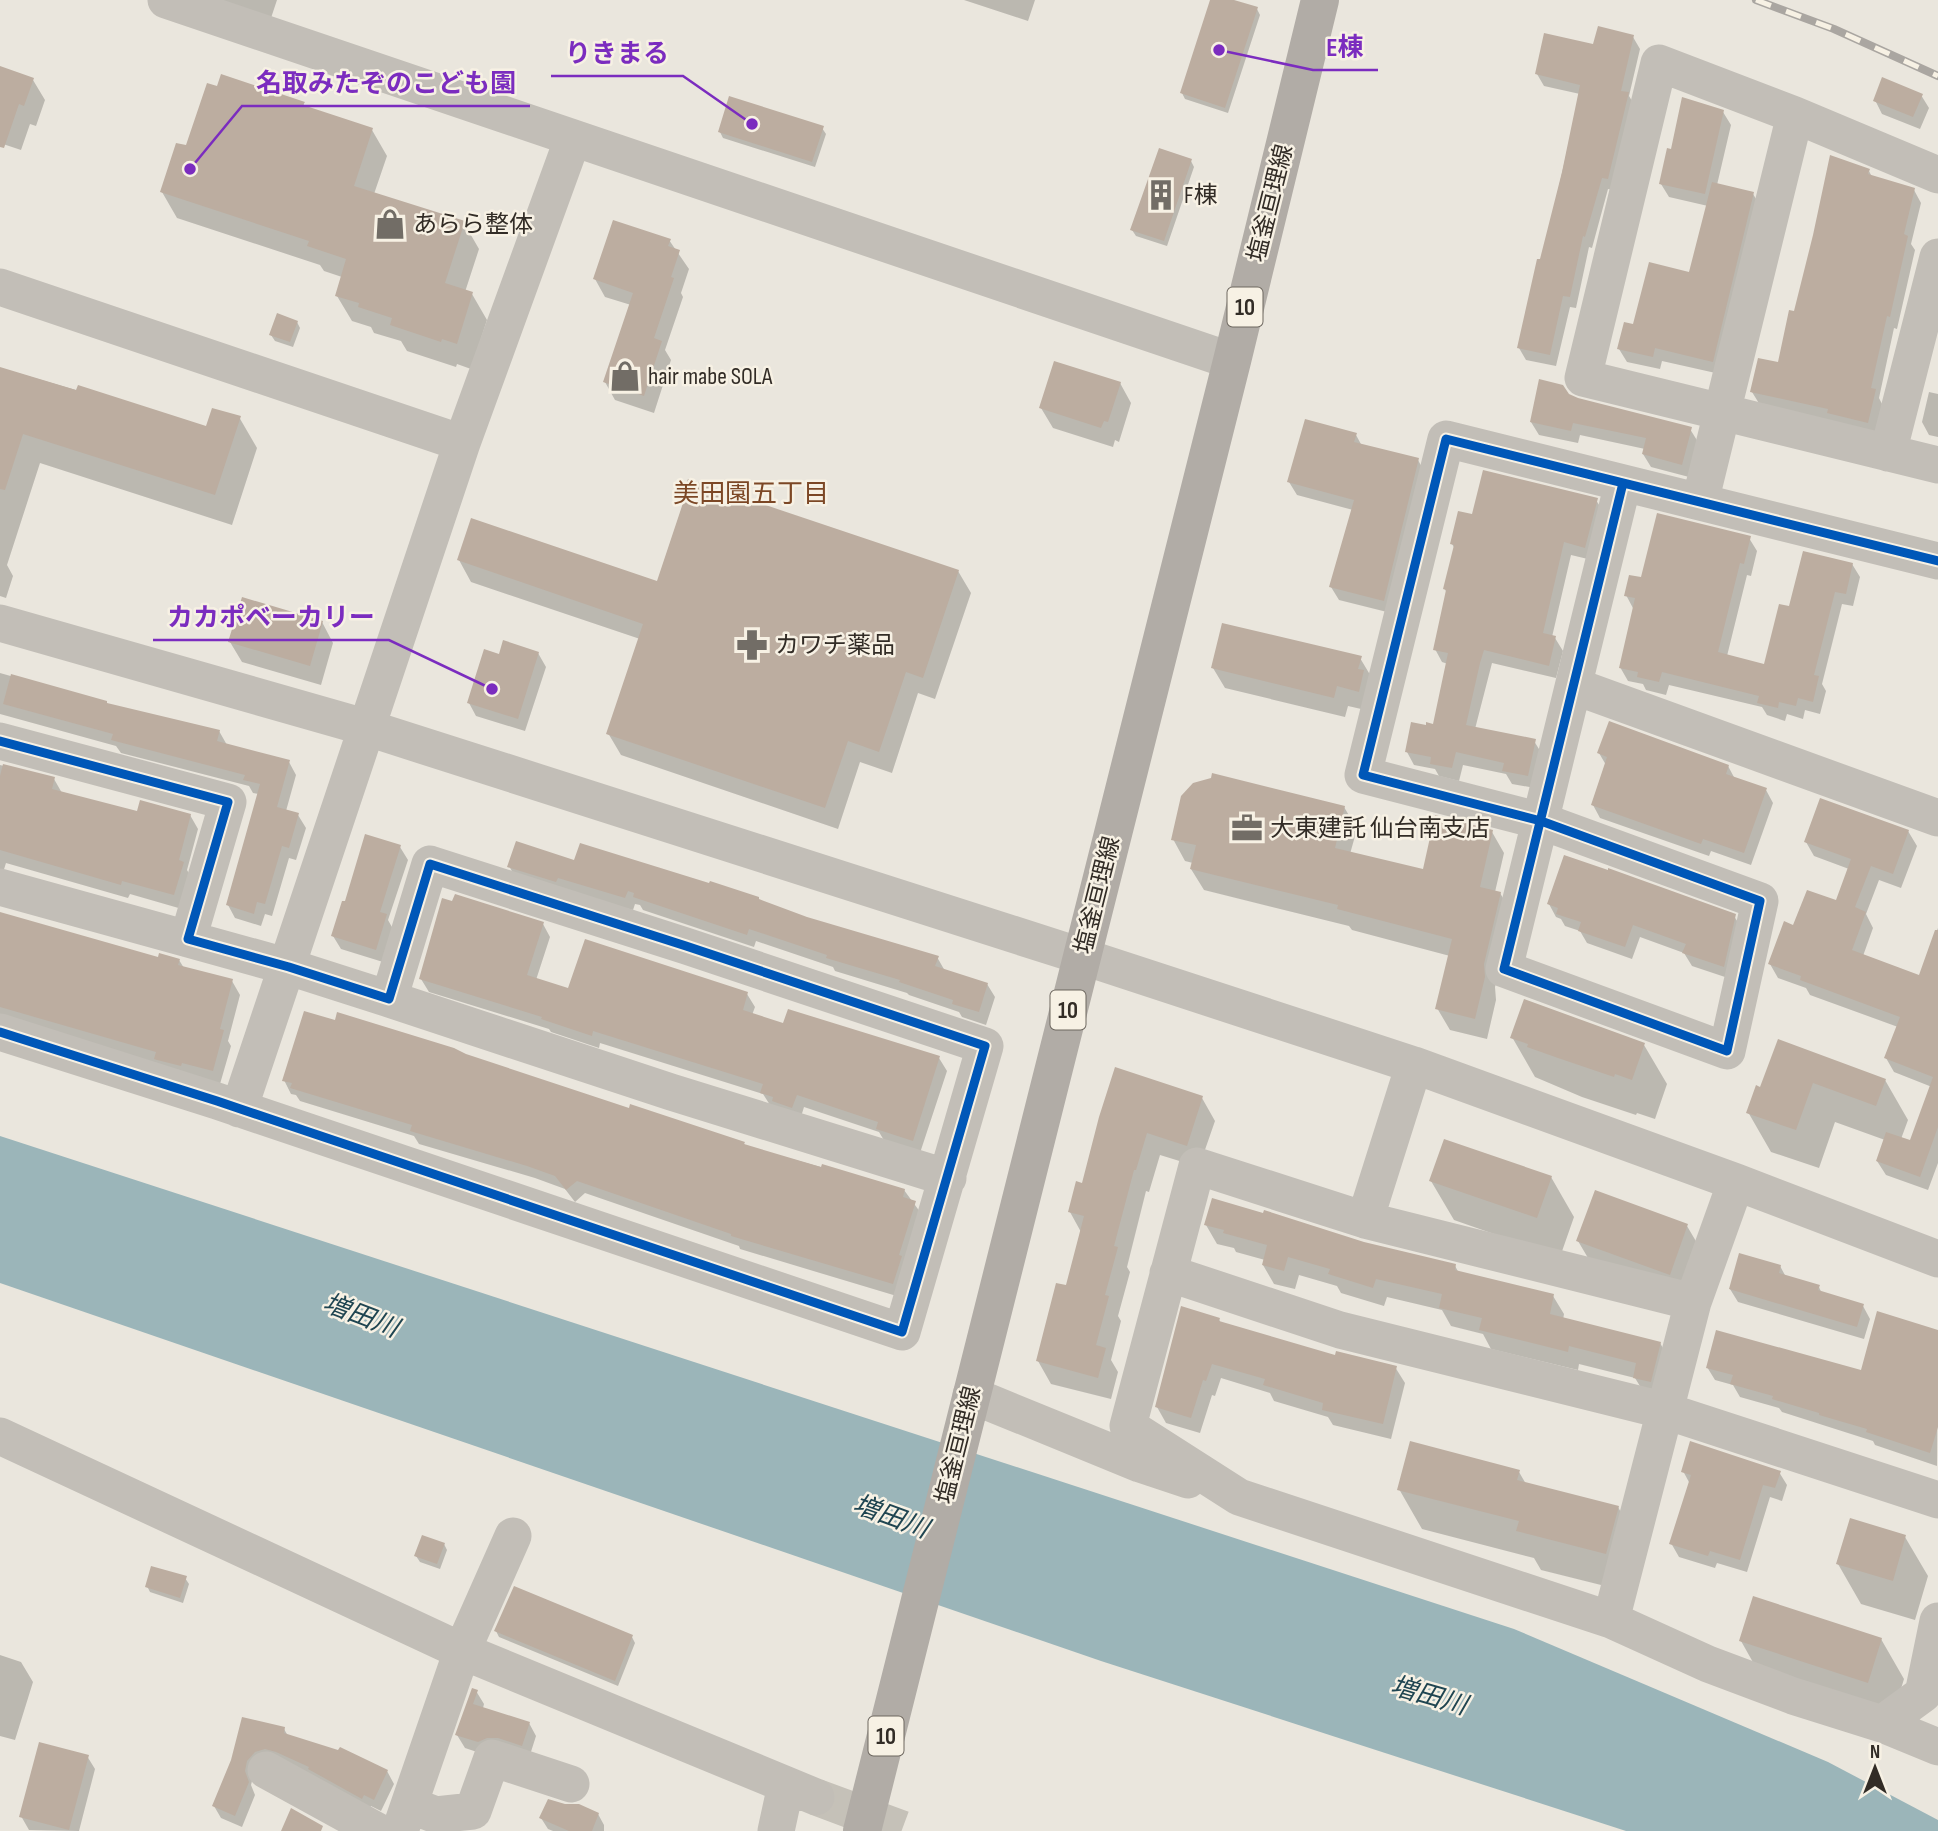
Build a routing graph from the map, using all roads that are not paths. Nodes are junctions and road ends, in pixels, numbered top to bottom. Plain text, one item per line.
1 (166, 0) edge
2 (1320, 0) edge
3 (1795, 115) junction
4 (573, 138) junction
5 (1938, 175) edge
6 (1938, 257) edge
7 (0, 287) edge
8 (1232, 361) junction
9 (1721, 413) junction
10 (462, 443) junction
11 (1888, 453) junction
12 (1938, 465) edge
13 (1623, 483) junction
14 (1700, 502) junction
15 (1938, 561) edge
16 (0, 622) edge
17 (1574, 686) junction
18 (368, 728) junction
19 (0, 741) edge
20 (1938, 818) edge
21 (1541, 821) junction
22 (0, 887) edge
23 (188, 939) junction
24 (1081, 956) junction
25 (289, 967) junction
26 (388, 999) junction
27 (0, 1032) edge
28 (1414, 1065) junction
29 (239, 1109) junction
30 (948, 1178) junction
31 (1737, 1182) junction
32 (1365, 1220) junction
33 (1938, 1259) edge
34 (1168, 1273) junction
35 (1693, 1302) junction
36 (969, 1401) junction
37 (1666, 1411) junction
38 (0, 1436) edge
39 (1239, 1497) junction
40 (1938, 1500) edge
41 (513, 1536) dead end
42 (1611, 1620) junction
43 (1938, 1621) edge
44 (463, 1651) junction
45 (1882, 1724) junction
46 (1938, 1747) edge
47 (266, 1770) dead end
48 (571, 1784) dead end
49 (405, 1818) edge
50 (377, 1831) edge
51 (776, 1831) edge
52 (862, 1831) edge

1 - 4 street
2 - 8 main road, 塩釜亘理線 / 10
3 - 5 street
3 - 9 street
3 - 9 street
4 - 8 street
4 - 10 street
6 - 11 street
7 - 10 street
8 - 24 main road, 塩釜亘理線 / 10
9 - 11 street
9 - 14 street
10 - 18 street
11 - 12 street
13 - 14 street
13 - 17 street
13 - 21 street
14 - 15 street
16 - 18 street
17 - 20 street
17 - 21 street
18 - 24 street
18 - 25 street
19 - 23 street
21 - 21 street
22 - 23 street
23 - 25 street
24 - 28 street
24 - 36 main road, 塩釜亘理線 / 10
25 - 26 street
25 - 29 street
26 - 30 street
26 - 30 street
27 - 29 street
28 - 31 street
28 - 32 street
29 - 30 street
31 - 33 street
31 - 35 street
32 - 34 street
32 - 35 street
34 - 37 street
34 - 39 street
35 - 37 street
36 - 39 street
36 - 52 main road, 塩釜亘理線 / 10
37 - 40 street
37 - 42 street
38 - 44 street
39 - 42 street
41 - 44 street
42 - 45 street
43 - 45 street
44 - 49 street
44 - 51 street
45 - 46 street
47 - 50 street
48 - 49 street

